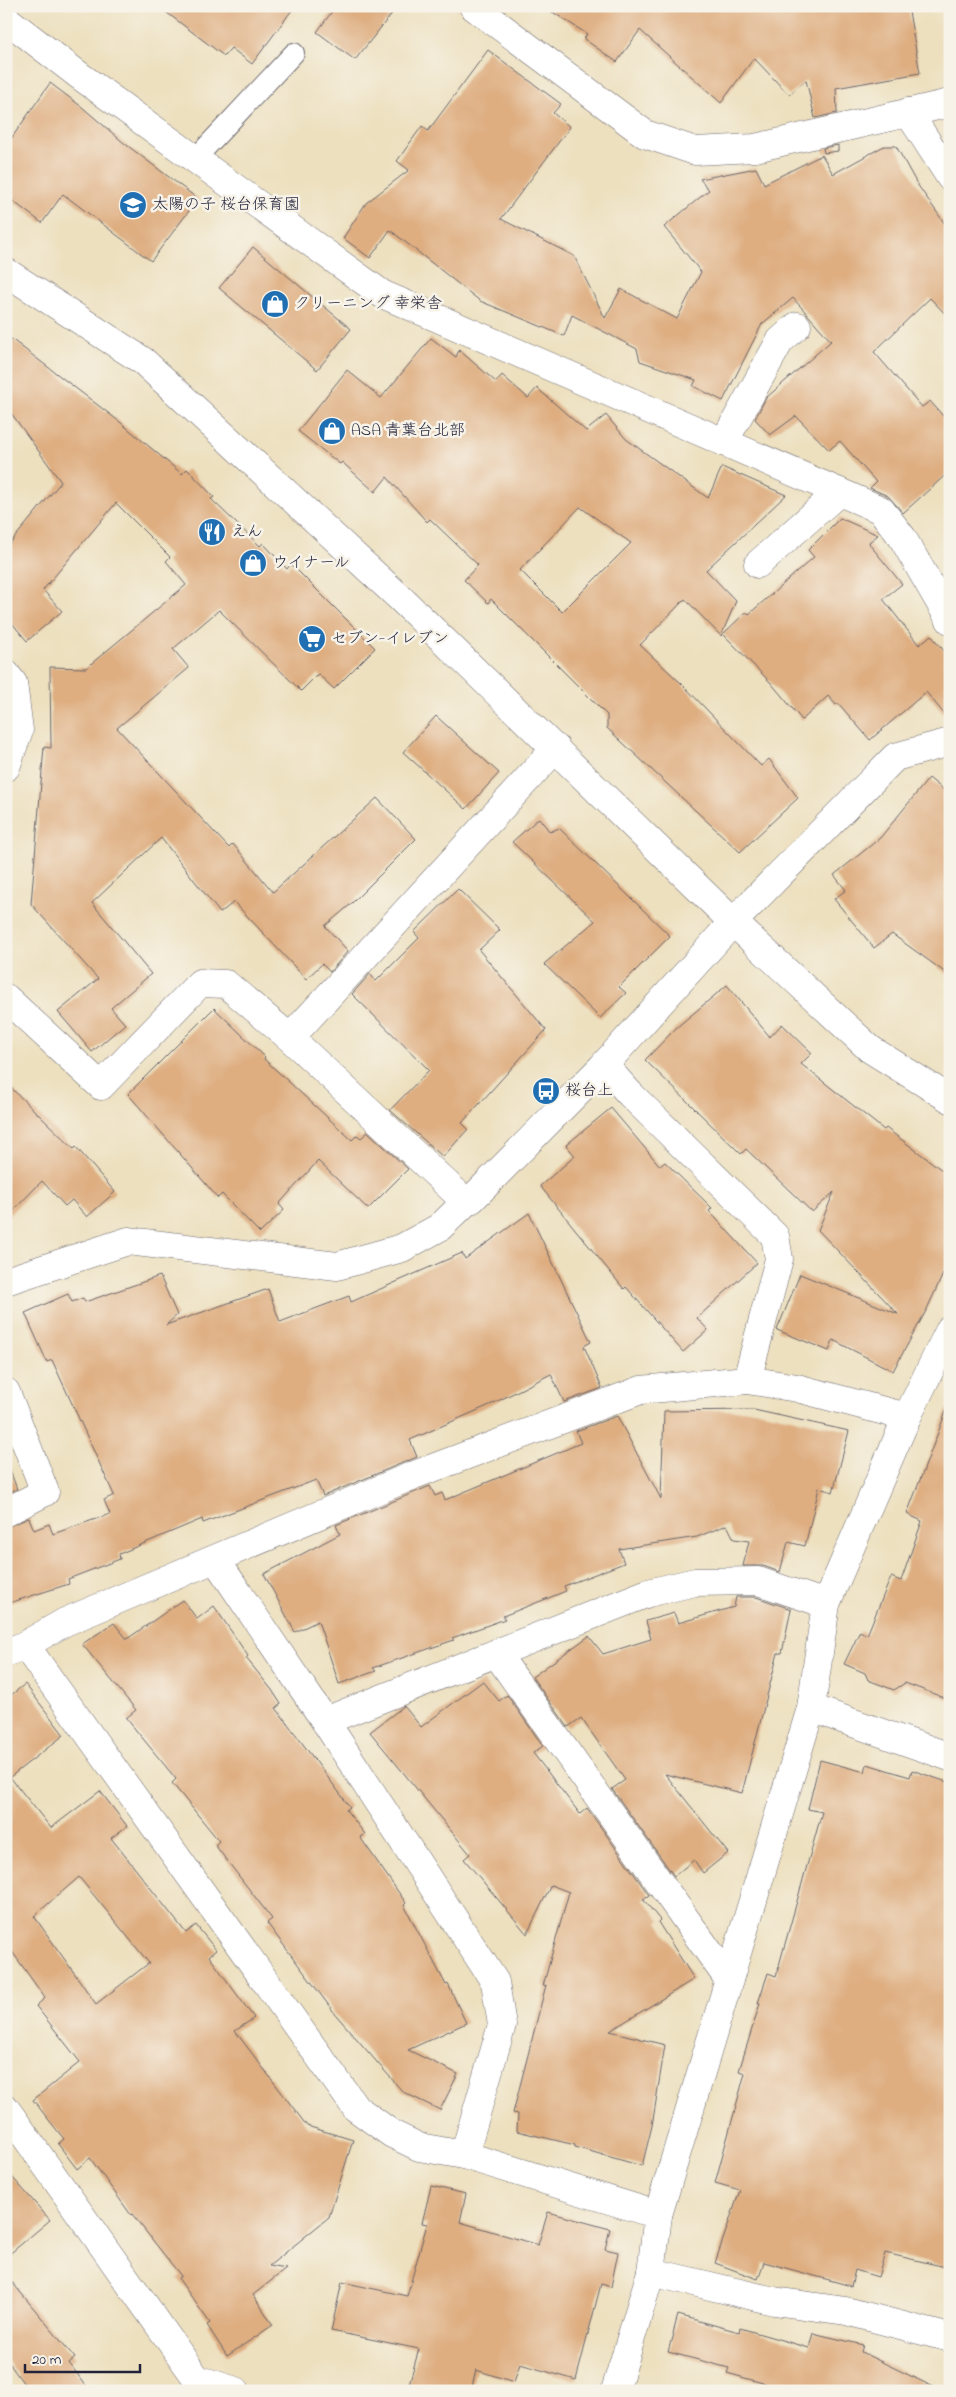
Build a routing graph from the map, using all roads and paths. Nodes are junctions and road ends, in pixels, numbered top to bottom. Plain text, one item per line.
1 (473, 6) edge
2 (6, 19) edge
3 (294, 53) dead end
4 (950, 103) edge
5 (908, 112) junction
6 (195, 159) junction
7 (950, 178) edge
8 (6, 272) edge
9 (797, 326) dead end
10 (724, 442) junction
11 (839, 492) junction
12 (758, 564) dead end
13 (950, 620) edge
14 (6, 674) edge
15 (950, 742) edge
16 (556, 748) junction
17 (6, 767) edge
18 (733, 922) junction
19 (6, 998) edge
20 (290, 1038) junction
21 (604, 1064) junction
22 (950, 1099) edge
23 (466, 1202) junction
24 (6, 1281) edge
25 (950, 1329) edge
26 (747, 1380) junction
27 (6, 1392) edge
28 (907, 1417) junction
29 (6, 1512) edge
30 (216, 1560) junction
31 (826, 1604) junction
32 (16, 1649) edge
33 (496, 1653) junction
34 (811, 1708) junction
35 (325, 1720) junction
36 (950, 1757) edge
37 (729, 1980) junction
38 (6, 2109) edge
39 (464, 2155) junction
40 (658, 2215) junction
41 (651, 2272) junction
42 (950, 2338) edge
43 (196, 2385) edge
44 (236, 2391) edge
45 (615, 2391) edge

1 - 5 street
2 - 6 street
3 - 6 lane
4 - 5 street
5 - 7 street
6 - 10 street
8 - 16 street
9 - 10 street
10 - 11 street
11 - 12 street
11 - 13 street
14 - 17 street
15 - 18 street
16 - 18 street
16 - 20 street
18 - 21 street
18 - 22 street
19 - 20 street
20 - 23 street
21 - 23 street
21 - 26 street
23 - 24 street
25 - 28 street
26 - 28 street
26 - 30 street
27 - 29 street
28 - 31 street
30 - 32 street
30 - 35 street
31 - 33 street
31 - 34 street
32 - 39 street
33 - 35 street
33 - 37 street
34 - 36 street
34 - 37 street
35 - 39 street
37 - 40 street
38 - 43 street
39 - 40 street
40 - 41 street
41 - 42 street
41 - 45 street
43 - 44 street

